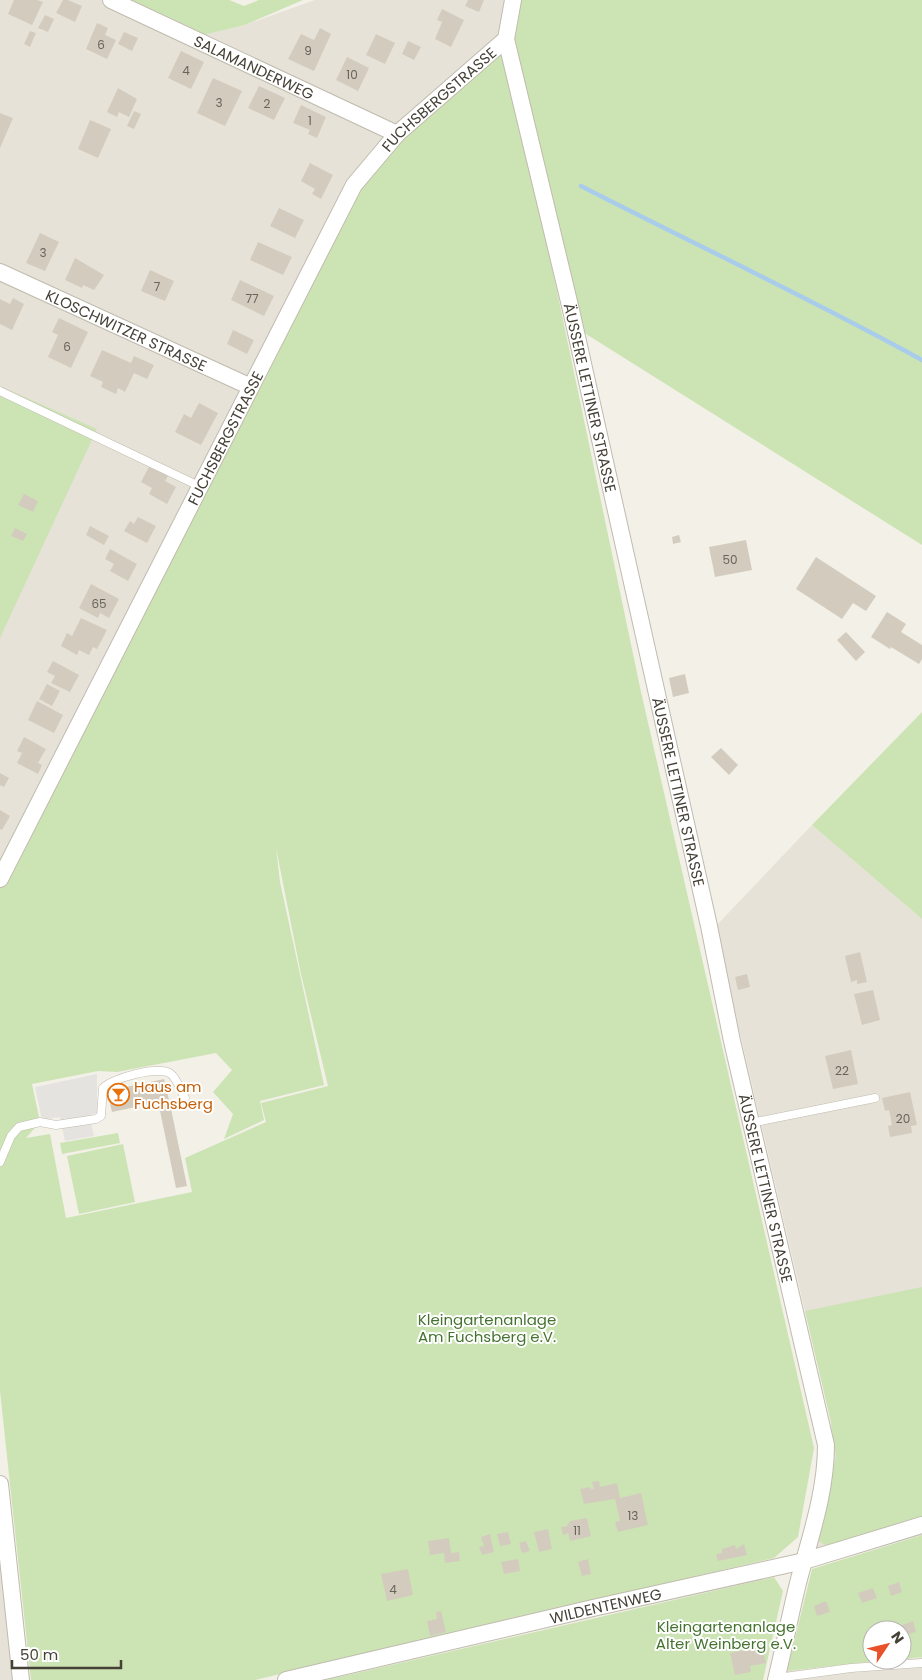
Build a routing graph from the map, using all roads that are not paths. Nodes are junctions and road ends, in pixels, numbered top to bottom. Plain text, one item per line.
1 (111, 0) edge
2 (513, 0) edge
3 (506, 39) junction
4 (397, 134) junction
5 (0, 272) edge
6 (251, 387) junction
7 (0, 391) edge
8 (202, 487) junction
9 (0, 879) edge
10 (185, 1098) dead end
11 (875, 1098) dead end
12 (751, 1123) junction
13 (0, 1162) edge
14 (0, 1484) edge
15 (922, 1526) edge
16 (804, 1561) junction
17 (922, 1663) edge
18 (777, 1679) edge
19 (21, 1680) edge
20 (286, 1680) edge

1 - 4 street, SALAMANDERWEG
2 - 3 street, ÄUSSERE LETTINER STRASSE
3 - 4 street, FUCHSBERGSTRASSE
3 - 12 street, ÄUSSERE LETTINER STRASSE
4 - 6 street, FUCHSBERGSTRASSE
5 - 6 street, KLOSCHWITZER STRASSE
6 - 8 street, FUCHSBERGSTRASSE
7 - 8 lane
8 - 9 street, FUCHSBERGSTRASSE
10 - 13 lane
11 - 12 lane
12 - 16 street, ÄUSSERE LETTINER STRASSE
14 - 19 street
15 - 16 street, WILDENTENWEG
16 - 18 street, ÄUSSERE LETTINER STRASSE
16 - 20 street, WILDENTENWEG
17 - 18 lane

